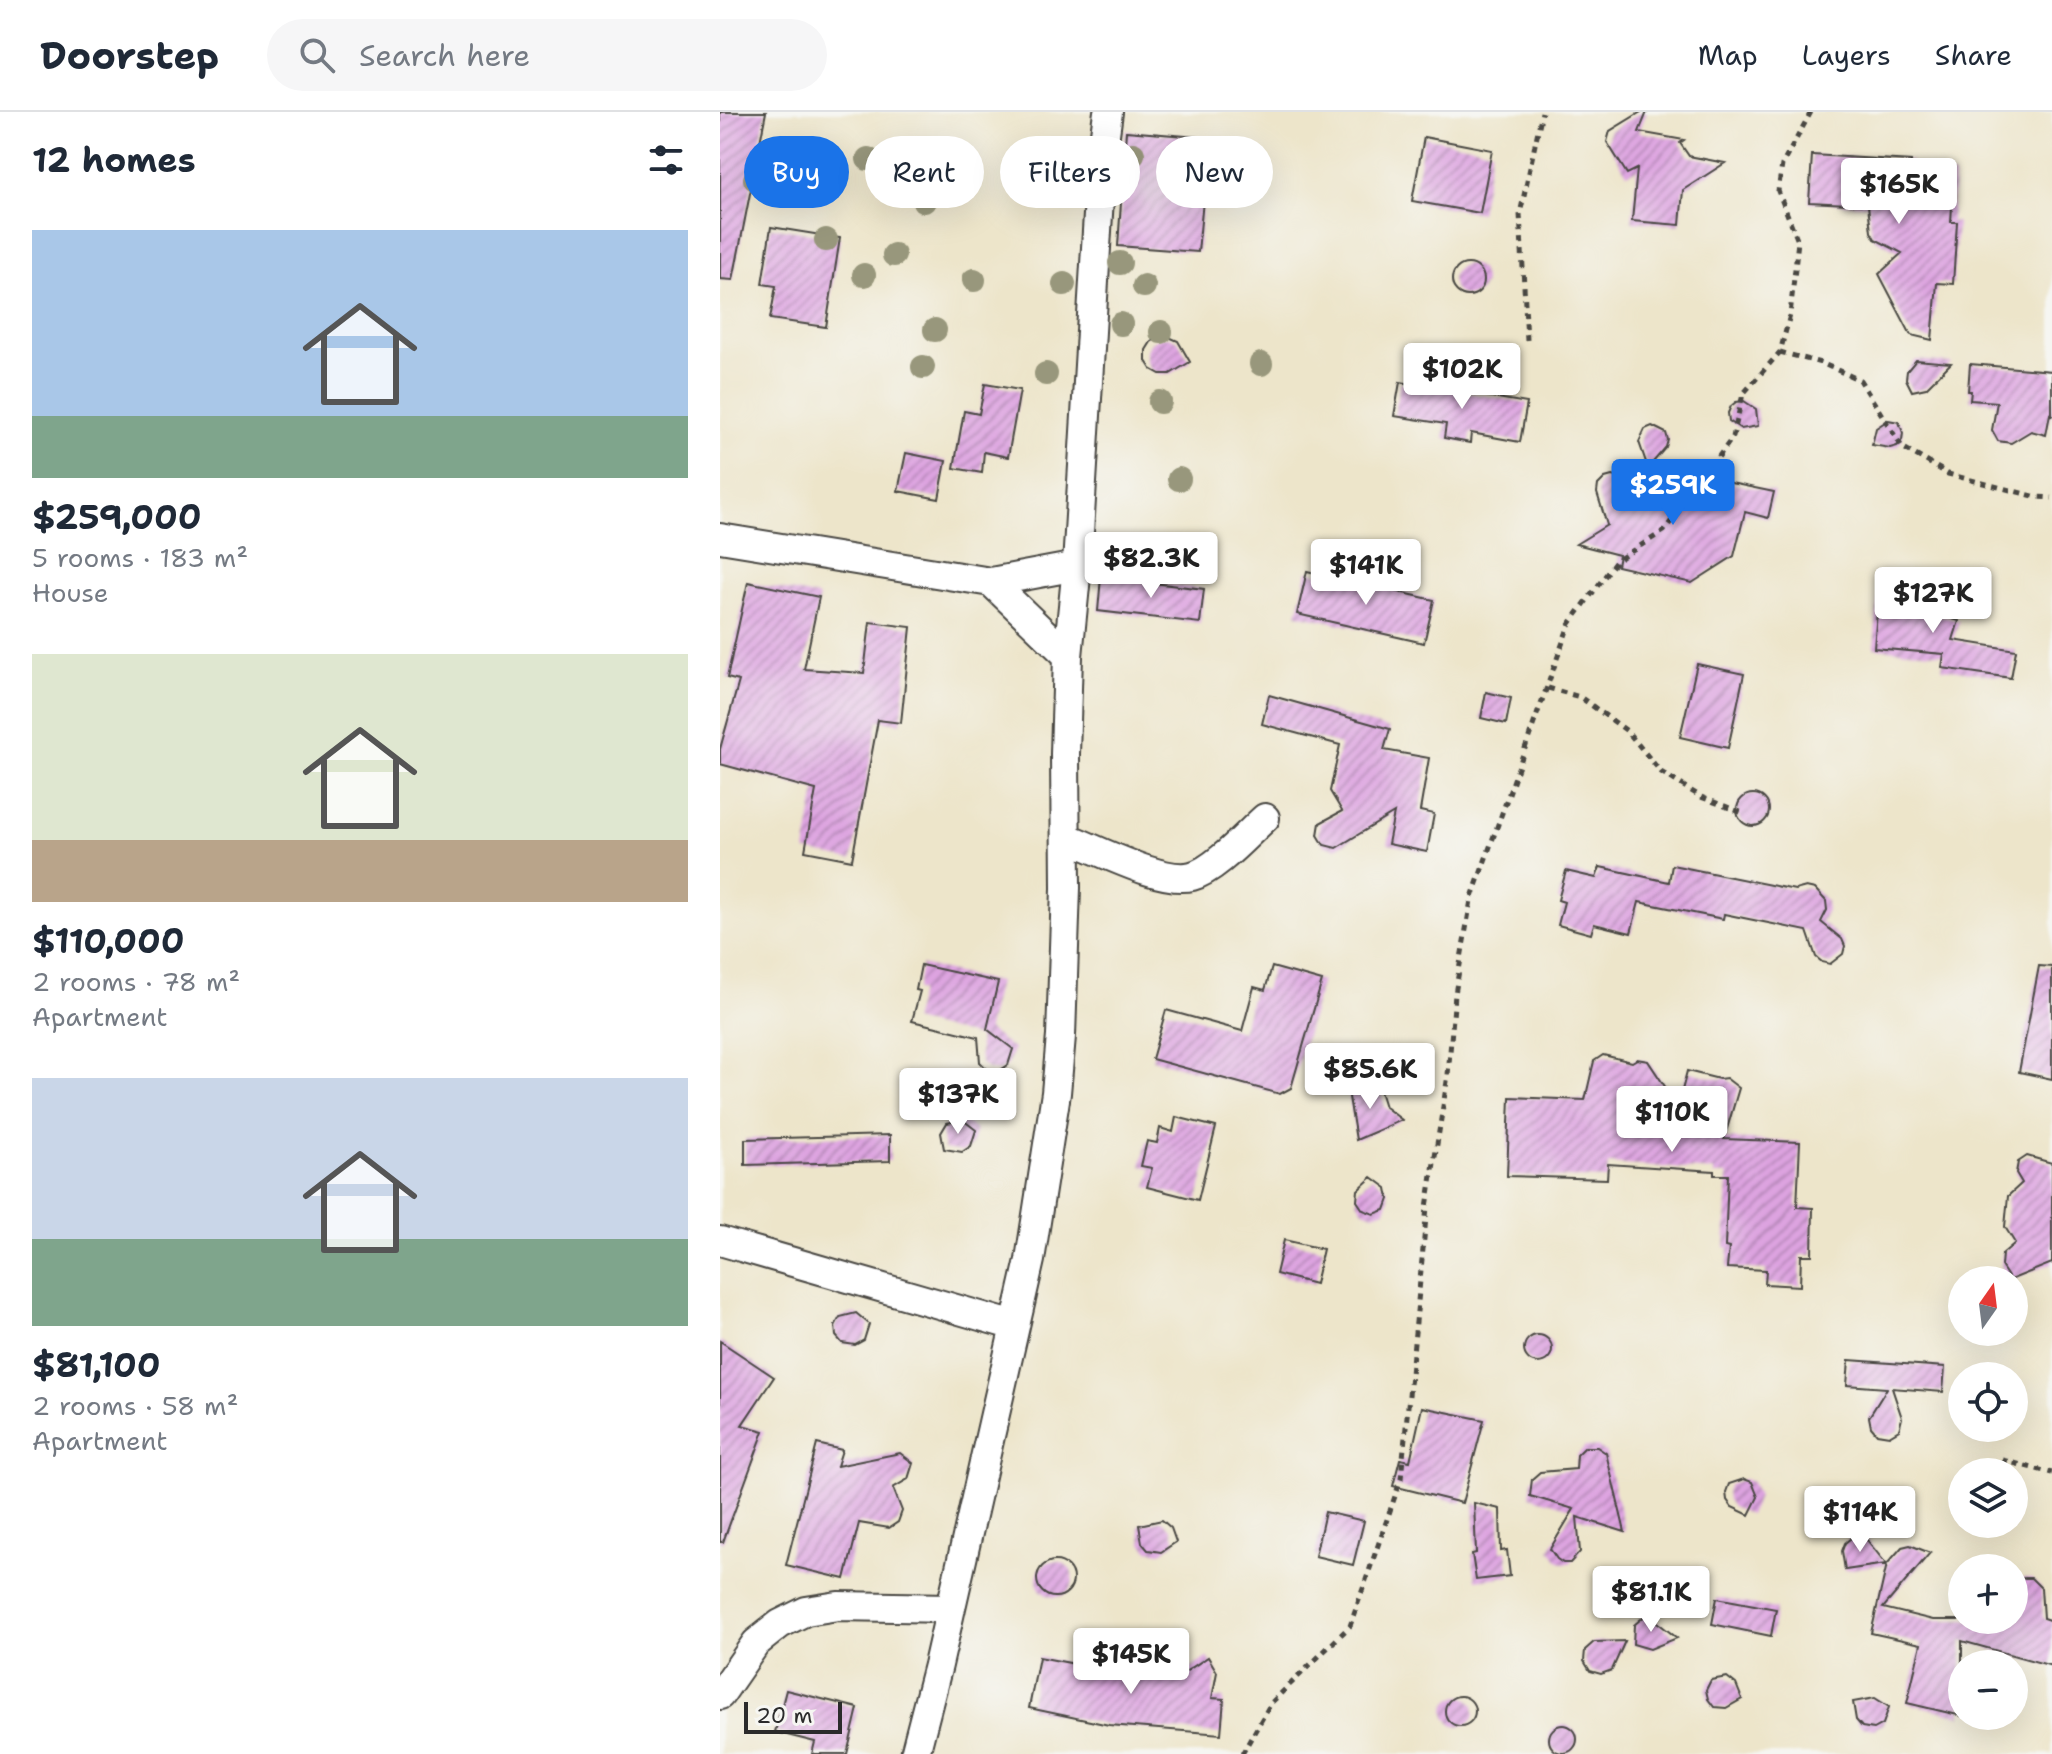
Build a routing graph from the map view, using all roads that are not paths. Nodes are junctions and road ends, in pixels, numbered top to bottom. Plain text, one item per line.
1 (1108, 112) edge
2 (720, 538) edge
3 (1077, 566) junction
4 (991, 582) junction
5 (1068, 656) junction
6 (1265, 818) dead end
7 (1067, 838) junction
8 (720, 1241) edge
9 (1015, 1326) junction
10 (950, 1608) junction
11 (720, 1695) edge
12 (915, 1754) edge

1 - 3 street
2 - 4 street
3 - 4 street
3 - 5 street
4 - 5 street
5 - 7 street
6 - 7 street
7 - 9 street
8 - 9 street
9 - 10 street
10 - 11 street
10 - 12 street

